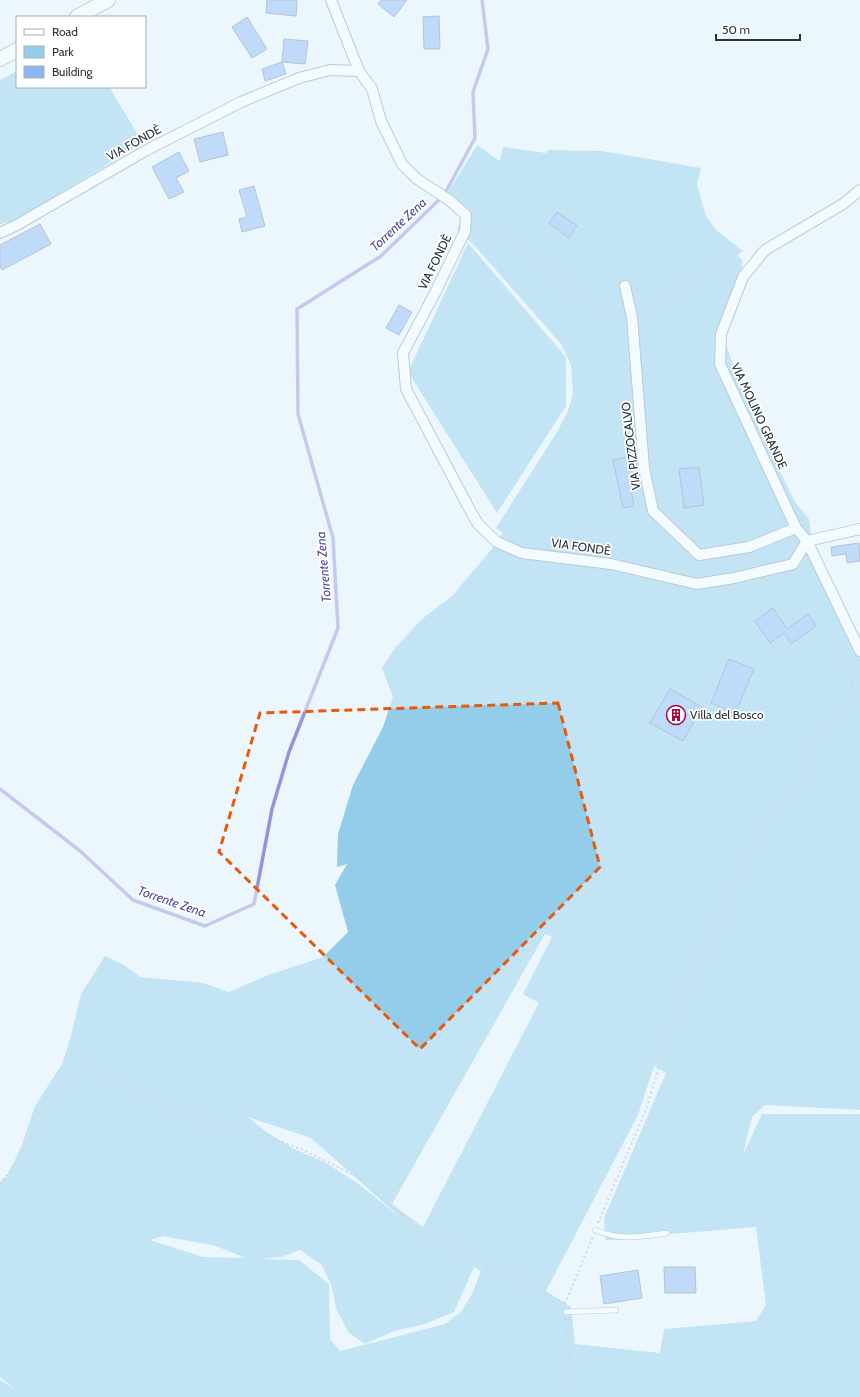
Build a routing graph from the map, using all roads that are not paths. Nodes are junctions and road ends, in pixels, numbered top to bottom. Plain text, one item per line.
1 (108, 0) edge
2 (331, 0) edge
3 (79, 16) edge
4 (16, 51) edge
5 (0, 59) edge
6 (359, 71) junction
7 (860, 190) edge
8 (0, 233) edge
9 (625, 286) dead end
10 (796, 528) junction
11 (860, 529) edge
12 (807, 541) junction
13 (860, 651) edge
14 (595, 1230) road end
15 (667, 1233) dead end
16 (616, 1310) dead end
17 (566, 1312) road end

1 - 3 main road
2 - 6 street
4 - 5 main road
6 - 8 street, VIA FONDÈ
6 - 12 street, VIA FONDÈ
7 - 10 street, VIA MOLINO GRANDE
9 - 10 street, VIA PIZZOCALVO
10 - 12 street, VIA MOLINO GRANDE
11 - 12 street
12 - 13 street, VIA MOLINO GRANDE
14 - 15 lane
16 - 17 lane

